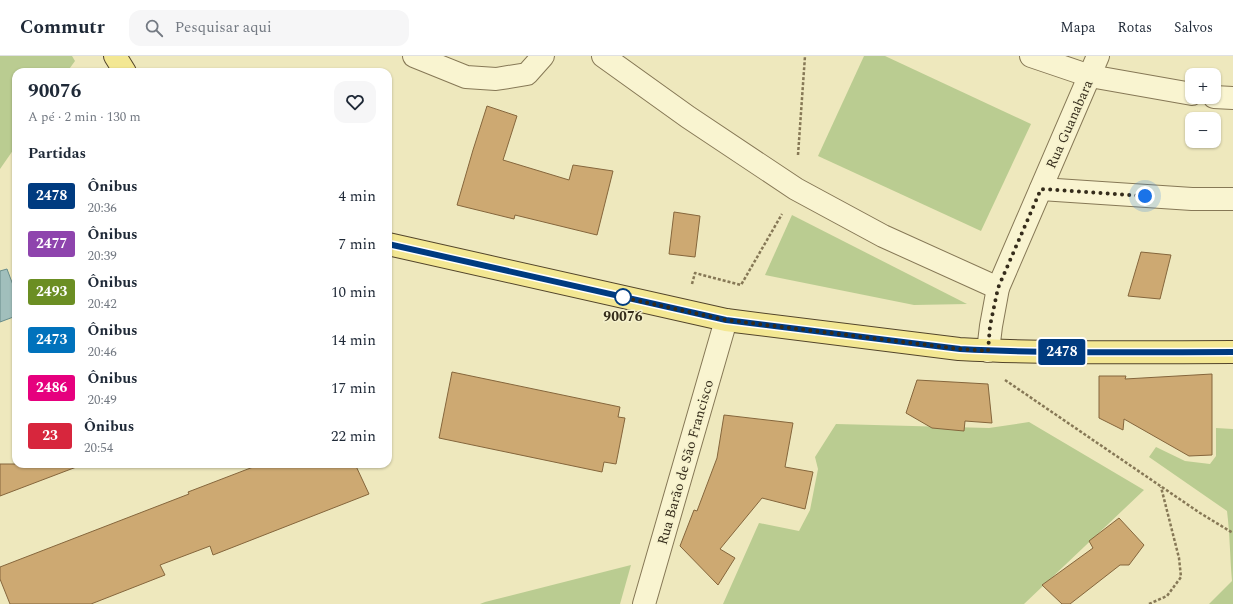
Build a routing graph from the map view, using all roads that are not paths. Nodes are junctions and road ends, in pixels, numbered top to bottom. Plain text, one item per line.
1 (115, 56) edge
2 (414, 56) edge
3 (543, 56) edge
4 (603, 56) edge
5 (1031, 56) edge
6 (1098, 56) edge
7 (122, 68) edge
8 (1090, 76) junction
9 (1185, 93) edge
10 (1221, 97) edge
11 (1233, 98) edge
12 (1041, 189) junction
13 (1233, 199) edge
14 (392, 245) edge
15 (998, 288) junction
16 (726, 320) junction
17 (988, 351) junction
18 (1233, 352) edge
19 (644, 604) edge

1 - 7 main road
2 - 3 street
4 - 15 street
5 - 8 street
6 - 8 street, Rua Guanabara
8 - 9 street
8 - 12 street, Rua Guanabara
10 - 11 street
12 - 13 street
12 - 15 street, Rua Guanabara
14 - 16 main road
15 - 17 street, Rua Guanabara
16 - 17 main road
16 - 19 street, Rua Barão de São Francisco
17 - 18 main road

